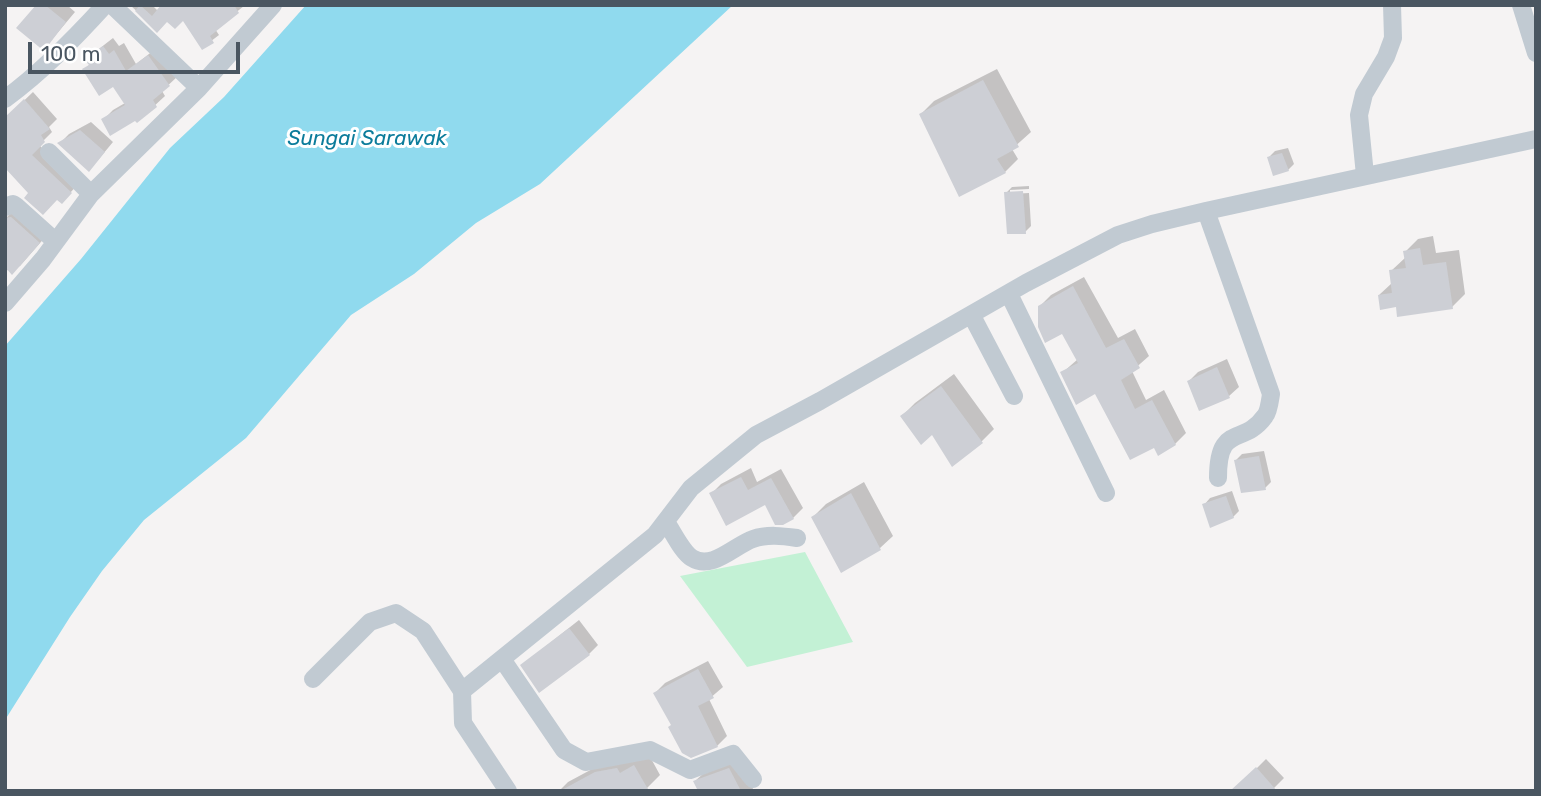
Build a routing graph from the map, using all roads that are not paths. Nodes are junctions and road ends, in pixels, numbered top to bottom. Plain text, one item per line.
1 (273, 5) edge
2 (1392, 5) edge
3 (1521, 5) edge
4 (114, 6) edge
5 (1536, 53) edge
6 (199, 88) junction
7 (5, 99) edge
8 (1536, 139) edge
9 (49, 152) dead end
10 (1365, 175) junction
11 (91, 194) junction
12 (5, 206) edge
13 (1206, 211) junction
14 (55, 241) junction
15 (1009, 294) junction
16 (5, 303) edge
17 (972, 316) junction
18 (1014, 396) dead end
19 (1218, 478) dead end
20 (1106, 493) dead end
21 (666, 522) junction
22 (797, 538) dead end
23 (502, 659) junction
24 (313, 679) dead end
25 (462, 691) junction
26 (753, 779) dead end
27 (508, 791) edge

1 - 6 street
2 - 10 street
3 - 5 street
4 - 6 street
4 - 7 street
6 - 11 street
8 - 10 street
9 - 11 street
10 - 13 street
11 - 14 street
12 - 14 street
13 - 15 street
13 - 19 street
14 - 16 street
15 - 17 street
15 - 20 street
17 - 18 street
17 - 21 street
21 - 22 street
21 - 23 street
23 - 25 street
23 - 26 street
24 - 25 street
25 - 27 street

